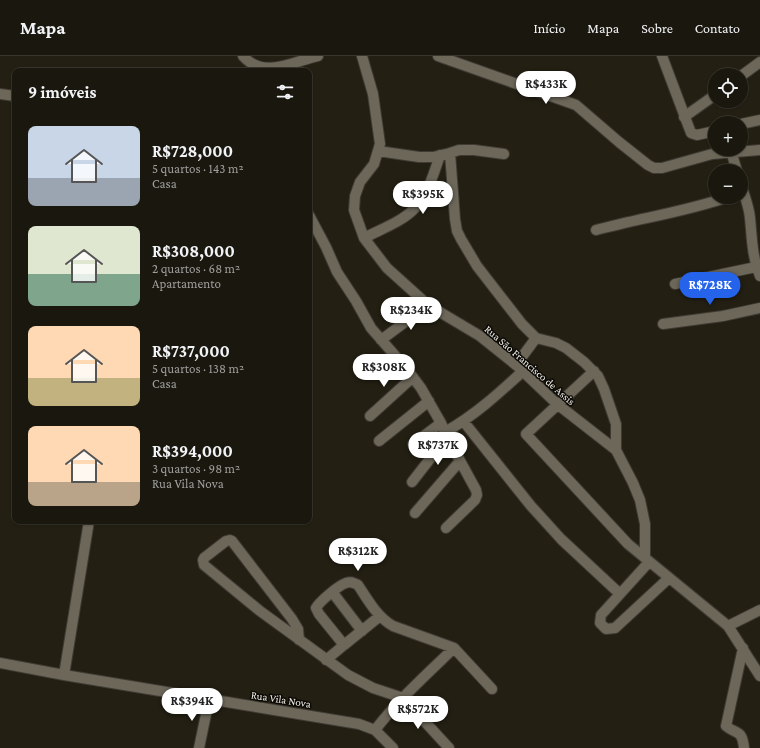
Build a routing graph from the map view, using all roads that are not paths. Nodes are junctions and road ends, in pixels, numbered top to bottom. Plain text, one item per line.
1 (243, 56) edge
2 (318, 56) edge
3 (362, 56) edge
4 (438, 56) edge
5 (673, 56) edge
6 (663, 59) edge
7 (760, 62) edge
8 (257, 68) edge
9 (748, 71) edge
10 (0, 94) edge
11 (12, 96) edge
12 (708, 99) edge
13 (684, 117) junction
14 (760, 120) edge
15 (748, 123) edge
16 (708, 132) edge
17 (748, 150) edge
18 (760, 150) edge
19 (378, 151) junction
20 (445, 154) junction
21 (504, 154) dead end
22 (708, 155) edge
23 (708, 203) edge
24 (746, 204) edge
25 (312, 221) edge
26 (596, 230) dead end
27 (364, 238) junction
28 (758, 271) edge
29 (675, 284) dead end
30 (428, 304) junction
31 (760, 308) edge
32 (663, 324) dead end
33 (536, 338) junction
34 (381, 340) junction
35 (518, 368) junction
36 (594, 371) junction
37 (413, 377) junction
38 (429, 402) junction
39 (557, 404) junction
40 (370, 416) dead end
41 (464, 422) junction
42 (445, 431) junction
43 (379, 441) dead end
44 (413, 444) dead end
45 (616, 450) junction
46 (460, 460) junction
47 (412, 482) dead end
48 (415, 513) dead end
49 (89, 524) edge
50 (446, 528) dead end
51 (647, 560) junction
52 (669, 578) junction
53 (332, 593) junction
54 (620, 594) junction
55 (760, 610) edge
56 (380, 616) junction
57 (728, 626) junction
58 (362, 631) junction
59 (299, 640) junction
60 (344, 646) junction
61 (454, 648) junction
62 (743, 648) junction
63 (326, 660) junction
64 (0, 663) edge
65 (64, 675) junction
66 (760, 676) edge
67 (492, 689) dead end
68 (402, 698) junction
69 (209, 700) junction
70 (375, 730) junction
71 (199, 748) edge
72 (393, 748) edge
73 (450, 748) edge
74 (744, 748) edge

1 - 8 street
2 - 8 street
3 - 19 street, Rua São Francisco de Assis
4 - 22 street
5 - 6 street
6 - 13 street
7 - 9 street
10 - 11 street
12 - 13 street
13 - 16 street
14 - 15 street
17 - 18 street
19 - 20 street
19 - 27 street, Rua São Francisco de Assis
20 - 21 street
20 - 27 street
20 - 33 street
23 - 26 street
24 - 28 street
25 - 34 street
27 - 30 street, Rua São Francisco de Assis
28 - 29 street
30 - 34 street
30 - 35 street, Rua São Francisco de Assis
31 - 32 street
33 - 35 street
33 - 36 street
34 - 37 street
35 - 39 street, Rua São Francisco de Assis
35 - 41 street
36 - 39 street
36 - 45 street
37 - 38 street
37 - 40 street
38 - 42 street
38 - 43 street
39 - 45 street, Rua São Francisco de Assis
39 - 51 street
41 - 42 street
41 - 54 street
42 - 44 street
42 - 46 street
42 - 47 street
45 - 51 street, Rua São Francisco de Assis
46 - 48 street
46 - 50 street
49 - 65 street
51 - 52 street
51 - 54 street
52 - 54 street
52 - 57 street
53 - 56 street
53 - 58 street
53 - 60 street
55 - 57 street
56 - 58 street
56 - 61 street
57 - 62 street
58 - 60 street
59 - 59 street
59 - 63 street
60 - 63 street
61 - 67 street
61 - 68 street
62 - 66 street
62 - 74 street
63 - 68 street
64 - 65 street, Rua Vila Nova
65 - 69 street, Rua Vila Nova
68 - 70 street
68 - 73 street
69 - 70 street, Rua Vila Nova
69 - 71 street
70 - 72 street, Rua Vila Nova

